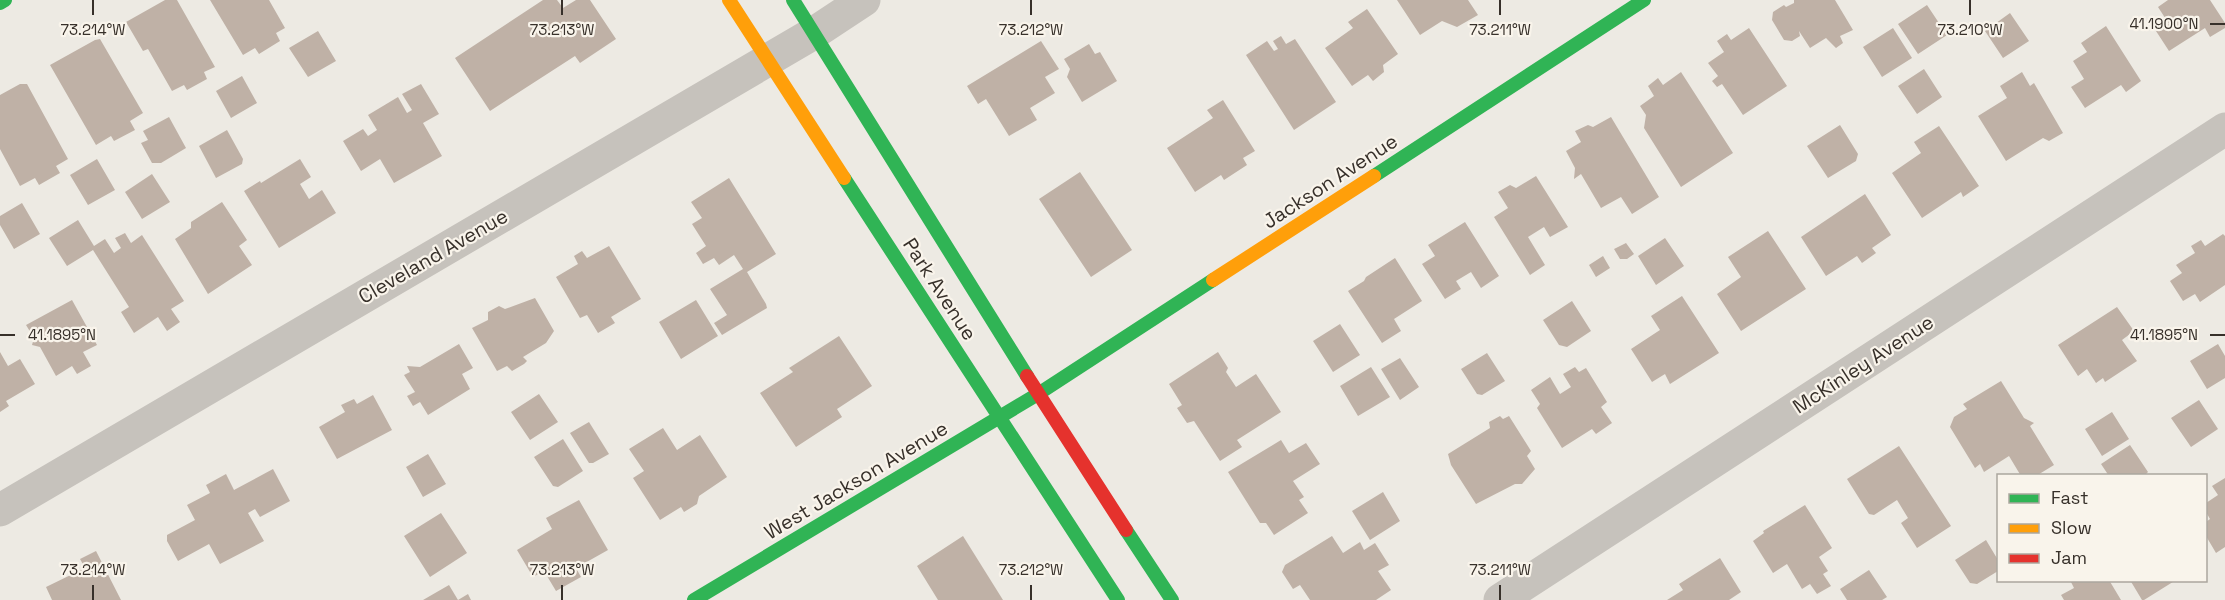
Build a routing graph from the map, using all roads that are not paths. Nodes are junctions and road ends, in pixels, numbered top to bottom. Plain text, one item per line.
1 (5, 0) edge
2 (729, 0) edge
3 (793, 0) edge
4 (864, 0) edge
5 (1644, 0) edge
6 (0, 3) edge
7 (814, 33) junction
8 (767, 61) junction
9 (2225, 129) edge
10 (1038, 394) junction
11 (1000, 417) junction
12 (0, 510) edge
13 (694, 600) edge
14 (1118, 600) edge
15 (1172, 600) edge
16 (1500, 600) edge

1 - 6 main road
2 - 8 main road, Park Avenue
3 - 7 main road, Park Avenue
4 - 7 street, Cleveland Avenue
5 - 10 main road, Jackson Avenue
7 - 8 street, Cleveland Avenue
7 - 10 main road, Park Avenue
8 - 11 main road, Park Avenue
8 - 12 street, Cleveland Avenue
9 - 16 street, McKinley Avenue
10 - 11 main road, West Jackson Avenue
10 - 15 main road, Park Avenue
11 - 13 main road, West Jackson Avenue
11 - 14 main road, Park Avenue

